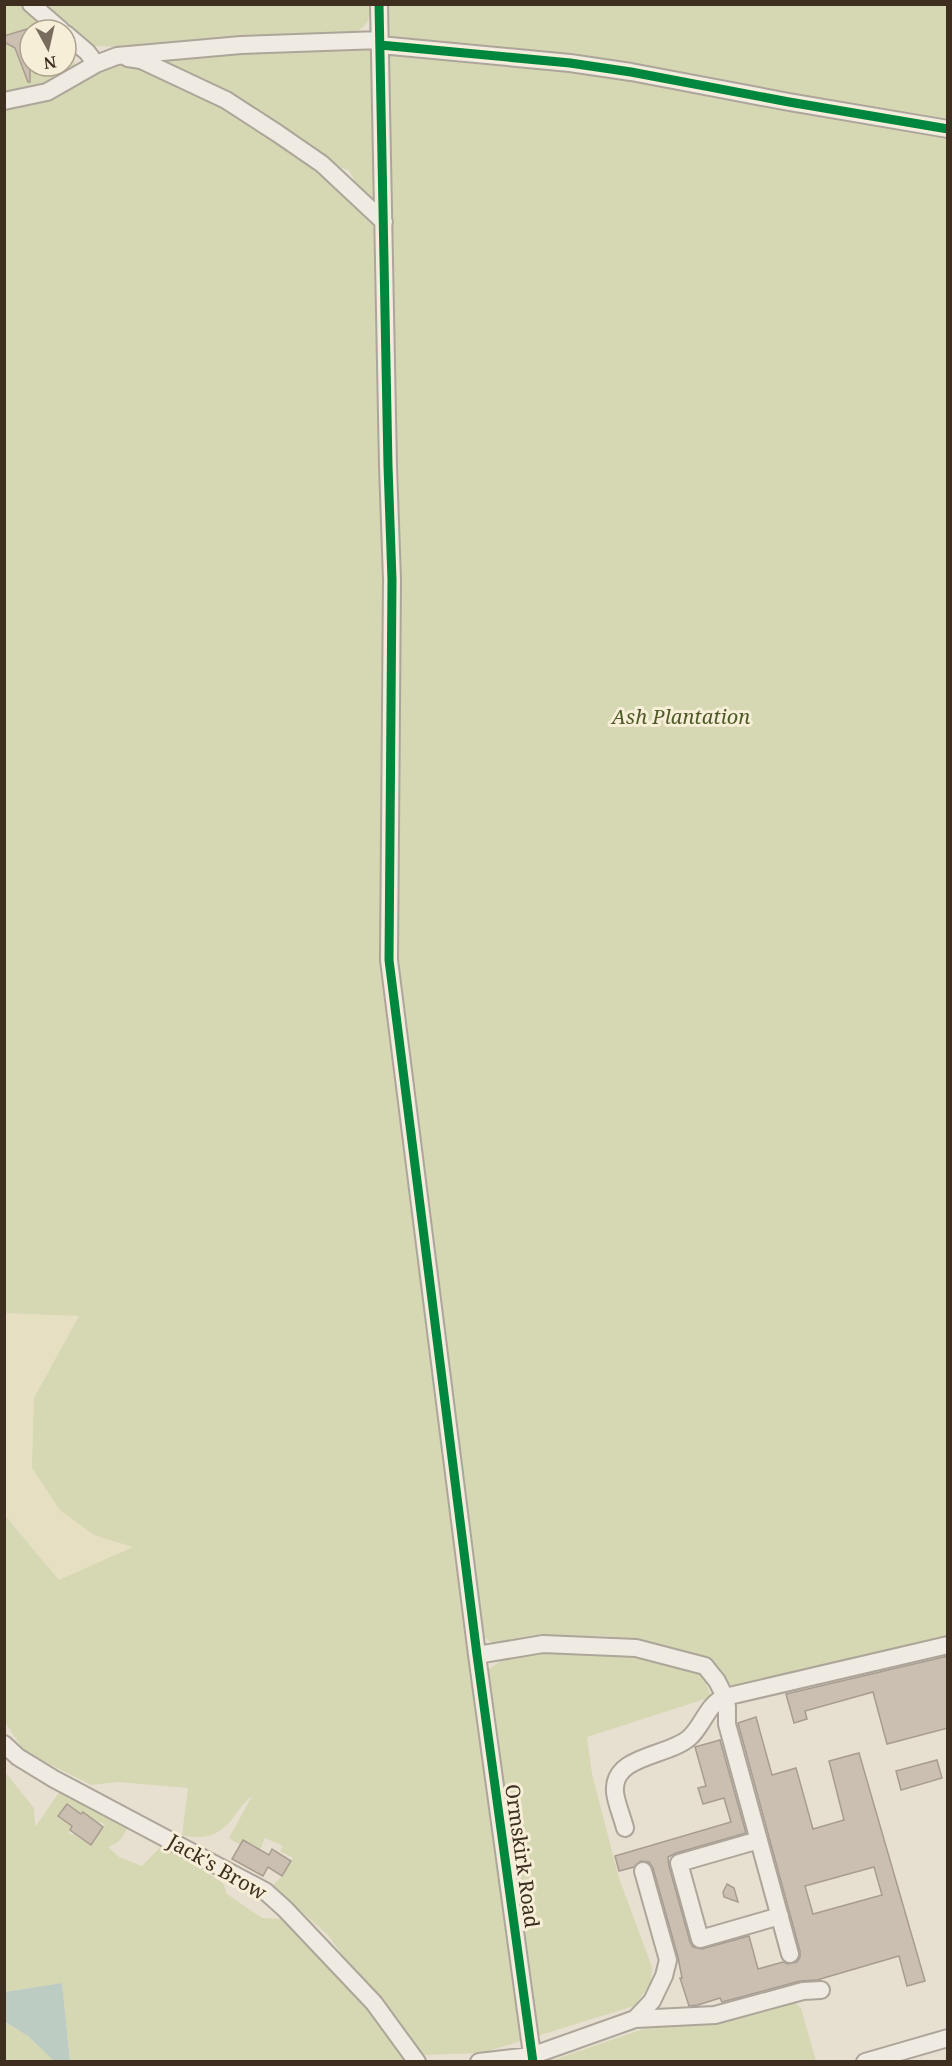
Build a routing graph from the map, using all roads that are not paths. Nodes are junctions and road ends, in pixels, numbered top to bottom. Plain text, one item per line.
1 (31, 4) edge
2 (380, 4) edge
3 (47, 18) edge
4 (380, 43) junction
5 (78, 44) edge
6 (117, 56) junction
7 (96, 64) junction
8 (4, 101) edge
9 (948, 129) edge
10 (384, 222) junction
11 (948, 1645) edge
12 (477, 1655) junction
13 (725, 1697) junction
14 (4, 1744) edge
15 (625, 1828) dead end
16 (759, 1840) junction
17 (643, 1871) dead end
18 (780, 1916) junction
19 (790, 1954) dead end
20 (821, 1990) dead end
21 (635, 2019) junction
22 (948, 2038) edge
23 (532, 2059) edge
24 (417, 2061) edge
25 (479, 2061) edge
26 (865, 2061) edge

1 - 3 street
2 - 4 street, Ormskirk Road
4 - 6 street
4 - 9 street
4 - 10 street, Ormskirk Road
5 - 7 street
6 - 7 street
6 - 10 street
7 - 8 street
10 - 12 street, Ormskirk Road
11 - 13 street
12 - 13 street
12 - 23 street, Ormskirk Road
13 - 15 street
13 - 16 street
14 - 24 street, Jack's Brow
16 - 18 street
16 - 18 street
17 - 21 street
18 - 19 street
20 - 21 street
21 - 23 street
22 - 26 street
23 - 25 street

